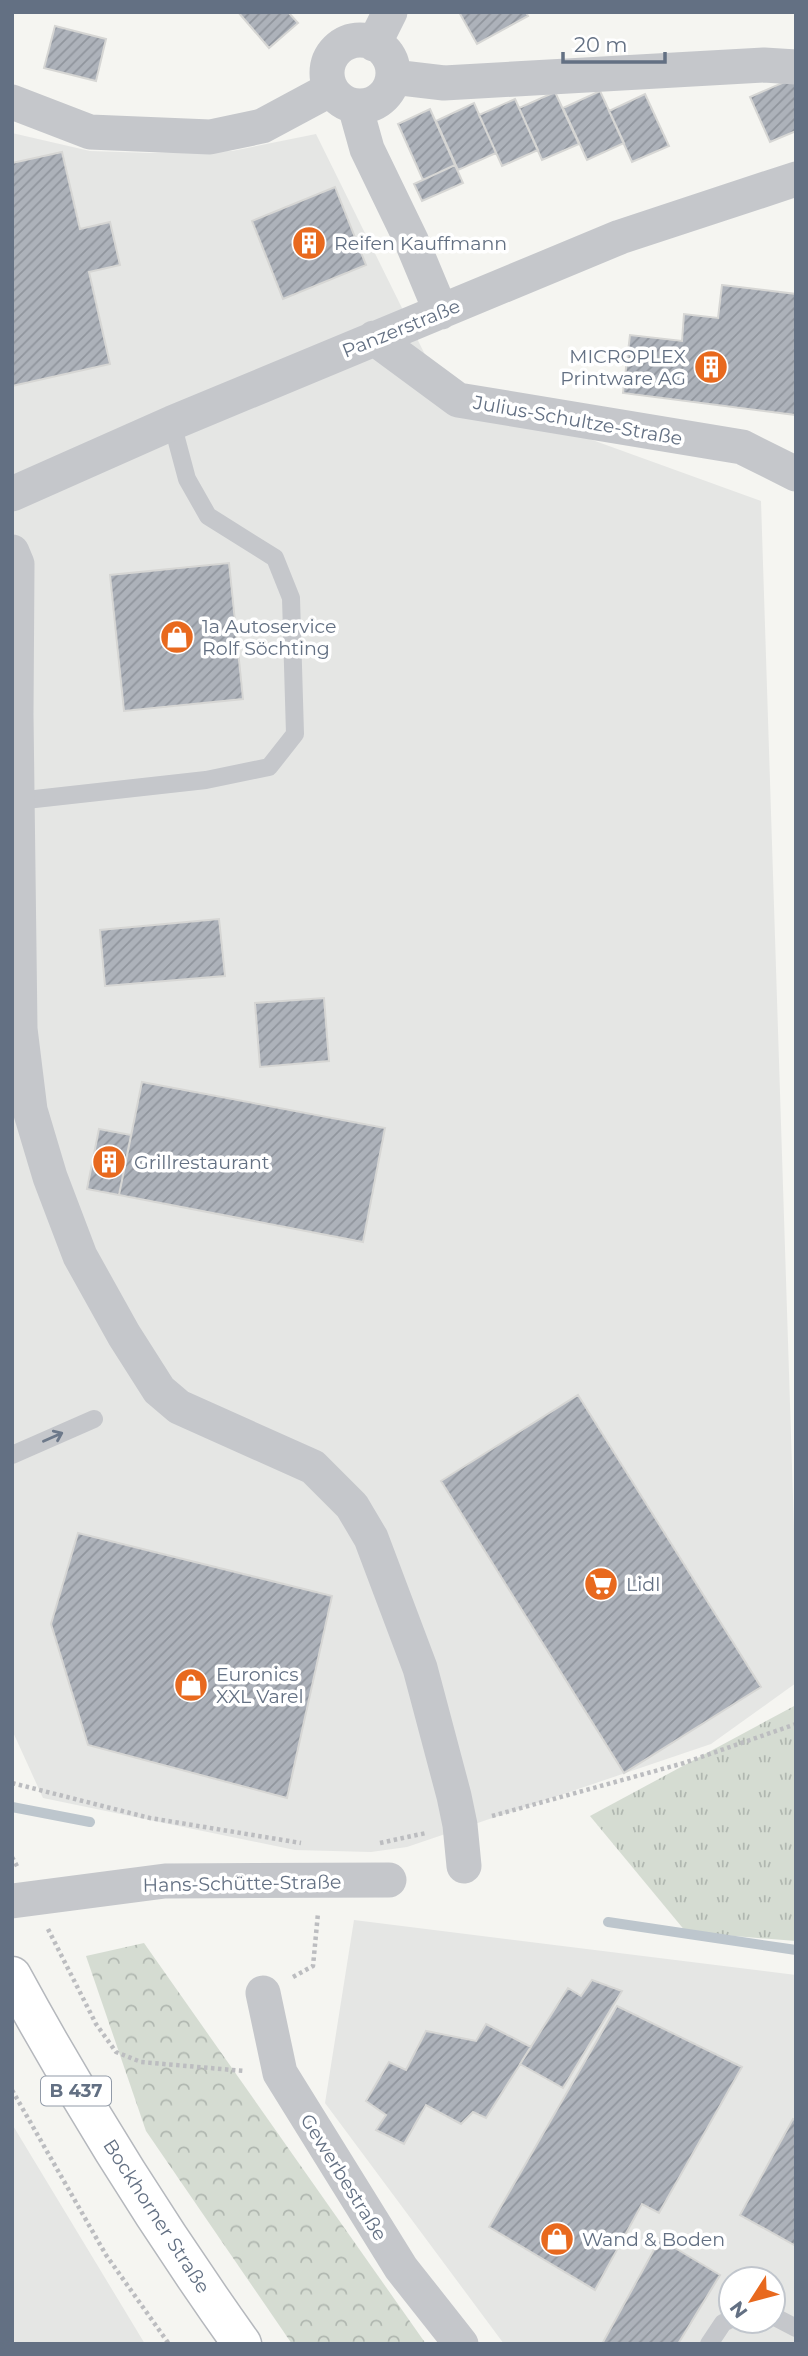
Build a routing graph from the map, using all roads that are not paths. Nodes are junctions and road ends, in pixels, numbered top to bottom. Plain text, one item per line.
1 (390, 12) edge
2 (374, 44) junction
3 (796, 67) edge
4 (393, 78) junction
5 (343, 97) junction
6 (12, 102) edge
7 (796, 179) edge
8 (442, 312) junction
9 (374, 338) junction
10 (172, 423) junction
11 (796, 474) edge
12 (12, 494) edge
13 (12, 552) edge
14 (17, 801) junction
15 (94, 1419) dead end
16 (12, 1455) edge
17 (464, 1866) dead end
18 (389, 1880) dead end
19 (22, 1899) edge
20 (12, 1976) edge
21 (263, 1993) road end
22 (242, 2344) edge
23 (461, 2344) edge

1 - 2 street
2 - 4 street
2 - 5 street
3 - 4 street
4 - 5 street
5 - 6 street
5 - 8 street
7 - 8 street, Panzerstraße
8 - 9 street, Panzerstraße
9 - 10 street, Panzerstraße
9 - 11 street, Julius-Schultze-Straße
10 - 12 street, Panzerstraße
10 - 14 lane
13 - 14 street
14 - 17 street
16 -> 15 lane
18 - 19 street, Hans-Schütte-Straße
20 - 22 main road, Bockhorner Straße / B 437
21 - 23 street, Gewerbestraße

